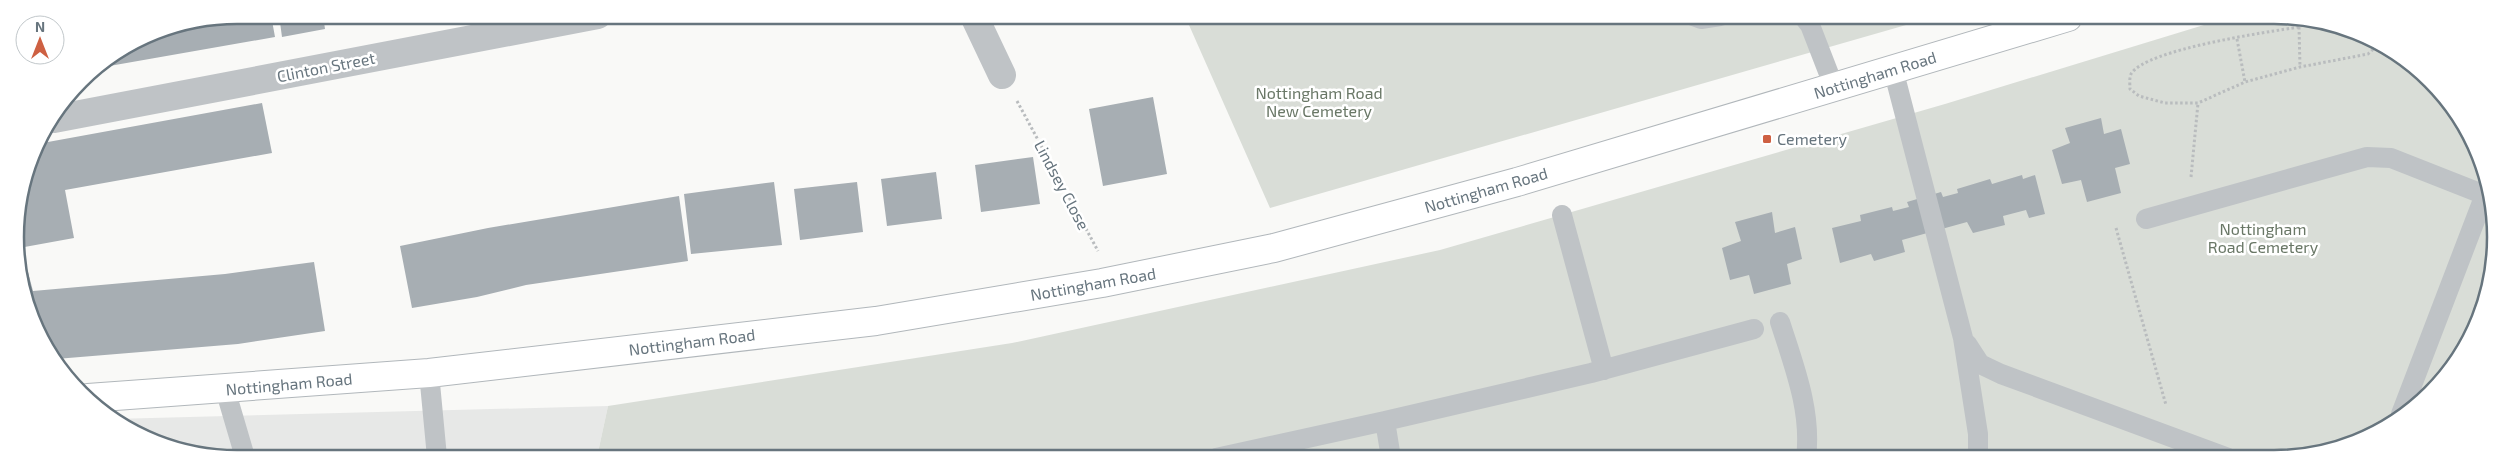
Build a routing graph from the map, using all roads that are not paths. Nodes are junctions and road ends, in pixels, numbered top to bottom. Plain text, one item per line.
1 (551, 24) edge
2 (978, 24) edge
3 (1809, 24) edge
4 (2044, 24) edge
5 (1893, 69) junction
6 (1002, 76) dead end
7 (1834, 87) junction
8 (61, 118) edge
9 (2482, 190) edge
10 (2484, 202) edge
11 (1562, 215) dead end
12 (2146, 219) dead end
13 (1780, 322) dead end
14 (1754, 329) dead end
15 (1963, 338) junction
16 (1604, 370) junction
17 (429, 373) junction
18 (225, 389) junction
19 (97, 397) edge
20 (2404, 406) edge
21 (1385, 421) junction
22 (243, 450) edge
23 (436, 450) edge
24 (1253, 450) edge
25 (1390, 450) edge
26 (1807, 450) edge
27 (1978, 450) edge
28 (2206, 450) edge

1 - 8 street, Clinton Street
2 - 6 street
3 - 7 lane
4 - 5 street, Nottingham Road
5 - 7 street, Nottingham Road
5 - 15 lane
7 - 17 street, Nottingham Road
9 - 12 lane
10 - 20 lane
11 - 16 lane
13 - 26 lane
14 - 16 lane
15 - 27 lane
15 - 28 lane
16 - 21 lane
17 - 18 street, Nottingham Road
17 - 23 lane
18 - 19 street, Nottingham Road
18 - 22 lane
21 - 24 lane
21 - 25 lane

